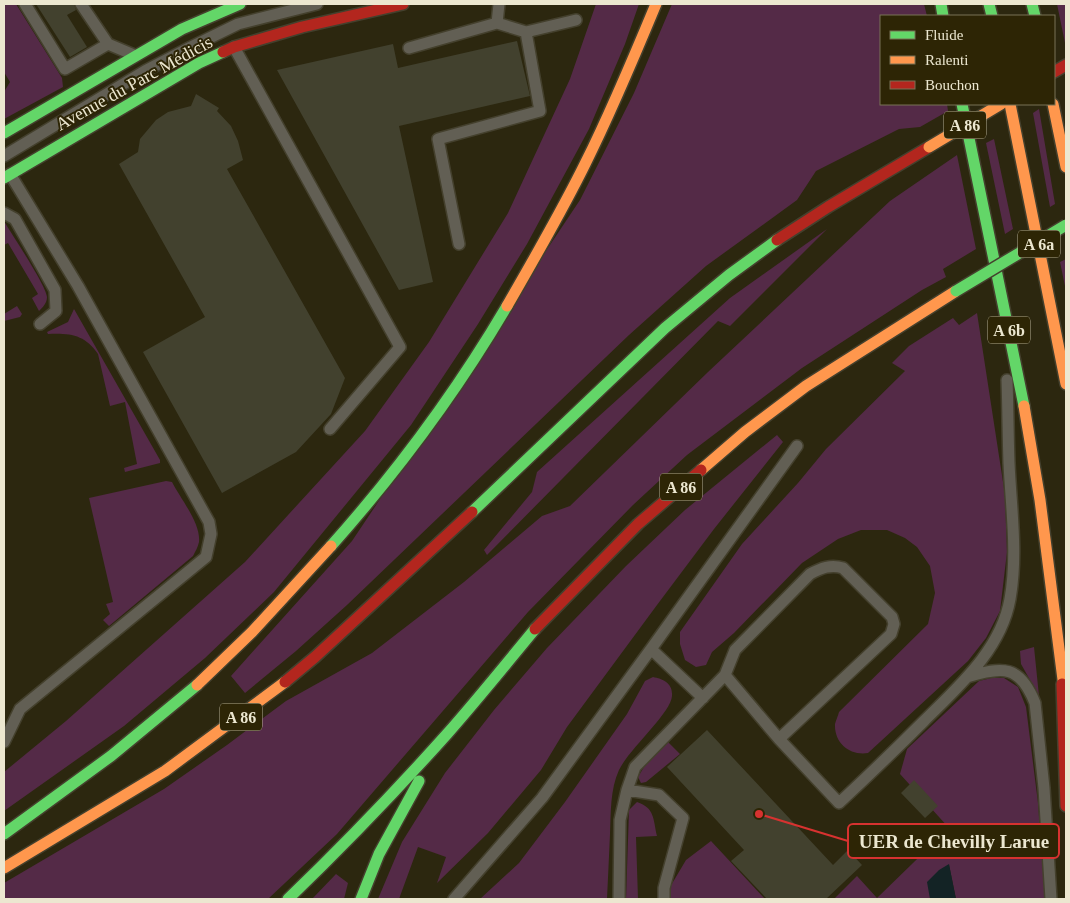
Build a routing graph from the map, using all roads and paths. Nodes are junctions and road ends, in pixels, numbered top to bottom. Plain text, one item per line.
1 (25, 4) edge
2 (81, 4) edge
3 (240, 4) edge
4 (317, 4) edge
5 (403, 4) edge
6 (499, 4) edge
7 (656, 4) edge
8 (294, 6) edge
9 (576, 20) dead end
10 (497, 23) junction
11 (302, 27) junction
12 (526, 32) junction
13 (108, 44) junction
14 (234, 47) junction
15 (409, 48) dead end
16 (135, 56) junction
17 (1066, 64) edge
18 (1055, 71) edge
19 (962, 105) edge
20 (999, 105) edge
21 (1010, 105) edge
22 (1053, 105) edge
23 (4, 133) edge
24 (4, 156) edge
25 (1066, 167) edge
26 (6, 173) edge
27 (4, 214) edge
28 (1066, 225) edge
29 (459, 244) dead end
30 (1006, 314) junction
31 (40, 324) dead end
32 (1066, 384) edge
33 (330, 429) dead end
34 (796, 446) dead end
35 (651, 649) junction
36 (1062, 670) junction
37 (725, 675) junction
38 (967, 677) junction
39 (703, 698) junction
40 (1066, 703) edge
41 (448, 733) junction
42 (779, 739) junction
43 (4, 742) edge
44 (627, 790) junction
45 (1066, 806) edge
46 (4, 834) edge
47 (4, 868) edge
48 (288, 899) edge
49 (361, 899) edge
50 (454, 899) edge
51 (619, 899) edge
52 (664, 899) edge
53 (1051, 899) edge

1 - 13 lane
2 - 13 lane
3 - 16 main road, Avenue du Parc Médicis
4 - 8 lane
5 - 11 main road, Avenue du Parc Médicis
6 - 10 lane
7 - 46 main road
8 - 11 lane
8 - 24 lane
9 - 12 lane
10 - 12 lane
10 - 15 lane
11 - 14 main road, Avenue du Parc Médicis
12 - 29 lane
13 - 16 lane
14 - 26 main road, Avenue du Parc Médicis
14 - 33 lane
16 - 23 main road, Avenue du Parc Médicis
17 - 18 main road
19 - 30 main road, A 6b
20 - 47 main road, A 86, bridge
21 - 32 main road, A 6a
22 - 25 main road
26 - 43 lane
27 - 31 lane
28 - 41 main road, A 86, bridge
30 - 36 main road, A 6b
30 - 38 lane
34 - 35 lane
35 - 39 lane
35 - 50 lane
36 - 40 main road, A 6b
36 - 45 main road
37 - 39 lane
37 - 42 lane
37 - 42 lane
38 - 42 lane
38 - 53 lane
39 - 44 lane
41 - 48 main road, A 86
41 - 49 main road
44 - 51 lane
44 - 52 lane

